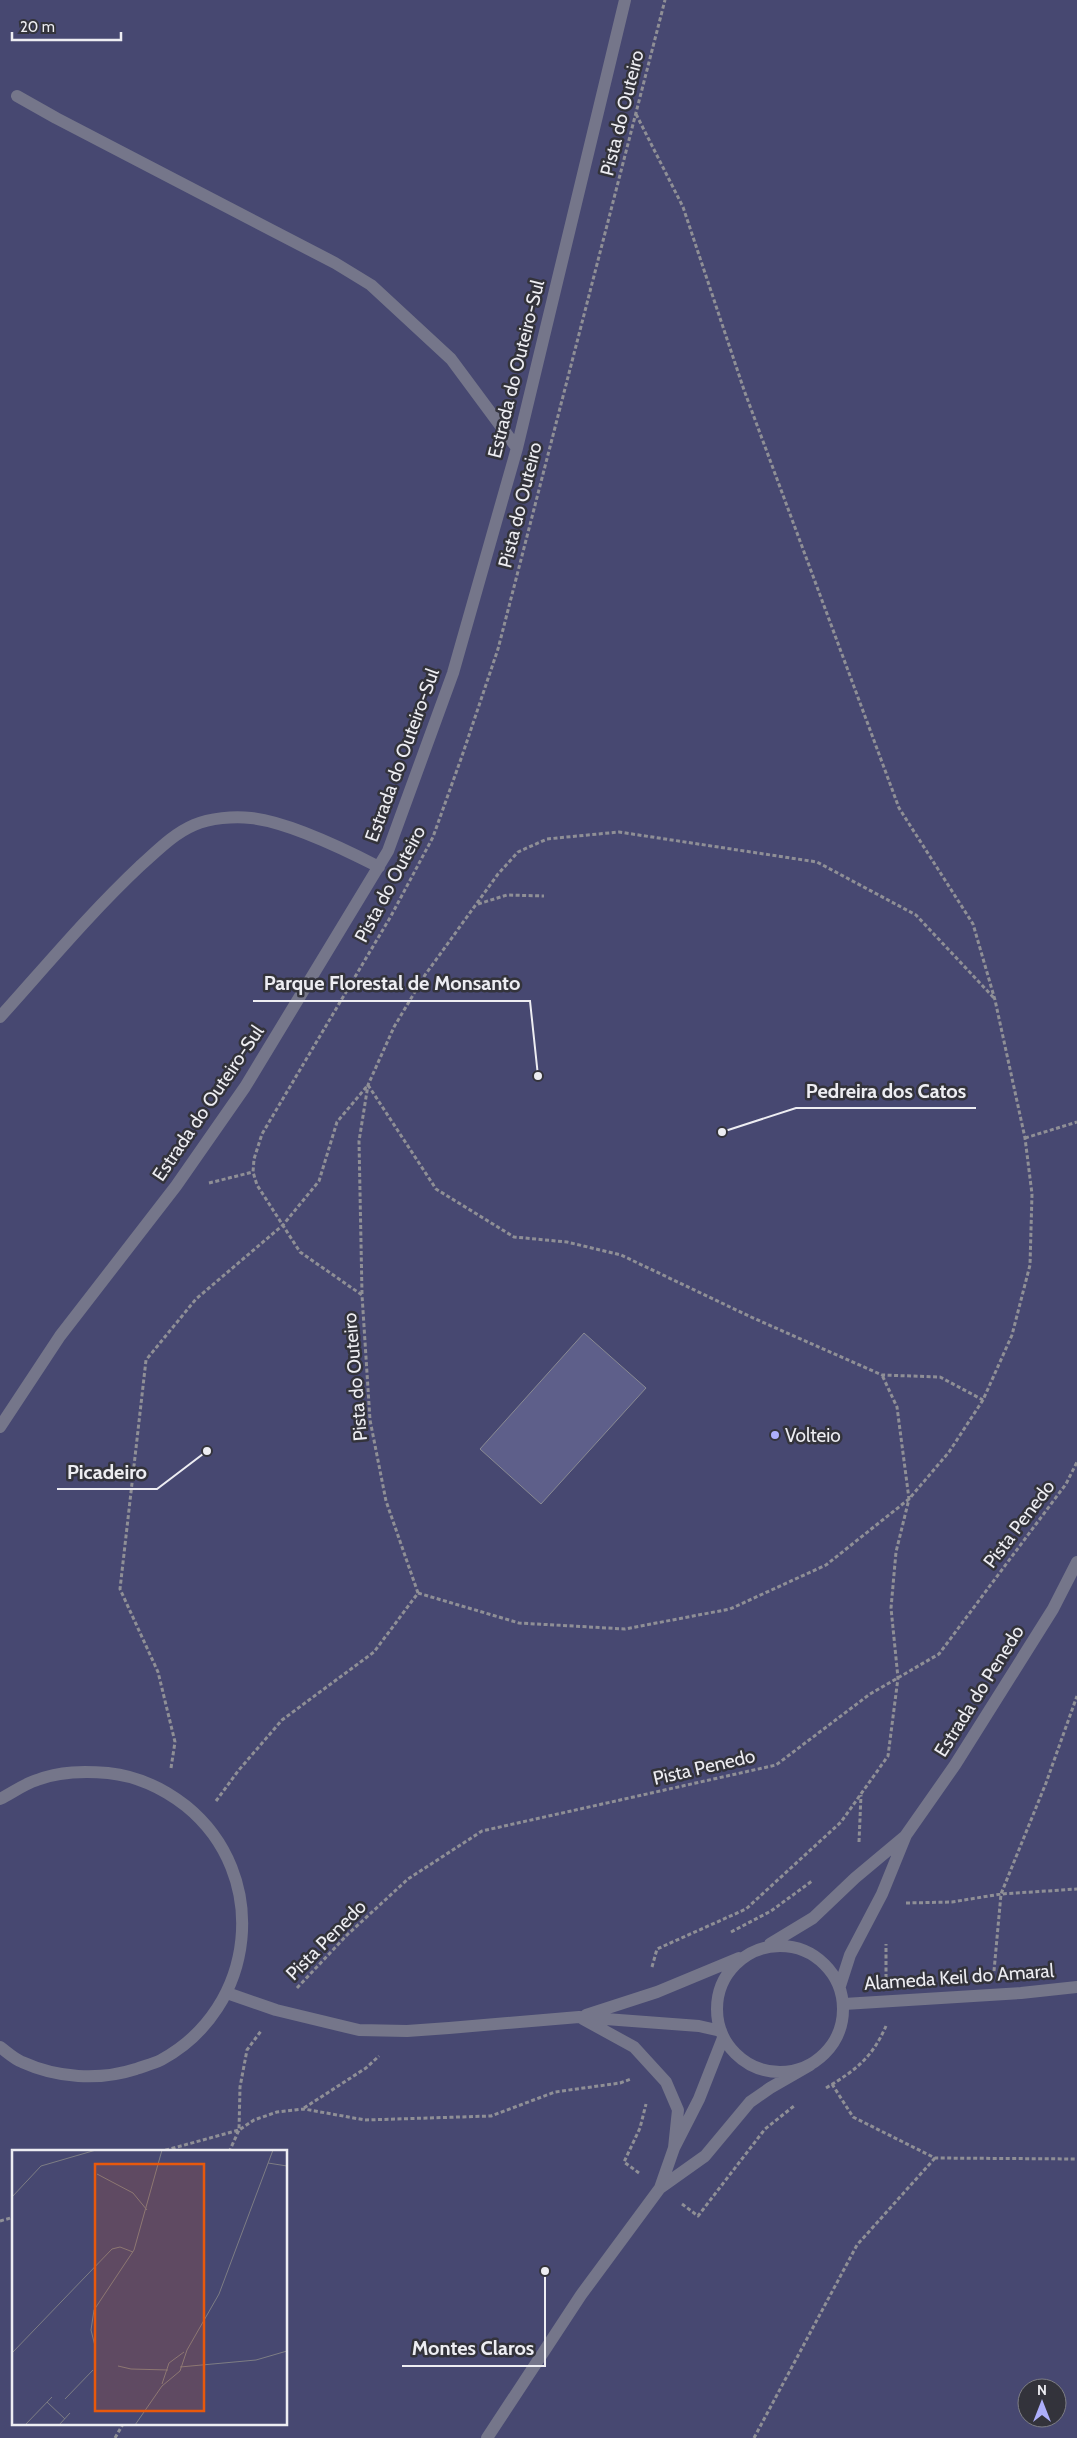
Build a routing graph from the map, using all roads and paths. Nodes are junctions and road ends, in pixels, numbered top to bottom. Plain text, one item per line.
1 (625, 0) edge
2 (664, 0) edge
3 (17, 96) dead end
4 (636, 114) junction
5 (517, 448) junction
6 (378, 867) junction
7 (544, 896) dead end
8 (477, 905) junction
9 (995, 1000) junction
10 (0, 1016) edge
11 (368, 1085) junction
12 (1077, 1122) edge
13 (1025, 1138) junction
14 (253, 1172) junction
15 (176, 1186) junction
16 (283, 1225) junction
17 (362, 1295) junction
18 (882, 1375) junction
19 (983, 1400) junction
20 (0, 1427) edge
21 (1077, 1462) edge
22 (909, 1499) junction
23 (1077, 1562) edge
24 (418, 1593) junction
25 (898, 1678) junction
26 (1077, 1696) edge
27 (168, 1792) junction
28 (861, 1794) junction
29 (0, 1799) edge
30 (202, 1820) junction
31 (906, 1835) junction
32 (858, 1849) dead end
33 (815, 1879) dead end
34 (1077, 1889) edge
35 (1001, 1894) junction
36 (898, 1903) dead end
37 (725, 1935) dead end
38 (763, 1948) junction
39 (746, 1955) junction
40 (659, 1966) dead end
41 (840, 1986) junction
42 (1077, 1987) edge
43 (227, 1993) junction
44 (992, 1994) junction
45 (844, 2004) junction
46 (276, 2010) junction
47 (579, 2017) junction
48 (407, 2031) junction
49 (722, 2035) junction
50 (0, 2047) edge
51 (810, 2065) junction
52 (634, 2077) dead end
53 (832, 2084) dead end
54 (304, 2109) junction
55 (238, 2130) junction
56 (674, 2148) junction
57 (166, 2150) edge
58 (230, 2150) edge
59 (935, 2158) junction
60 (1077, 2159) edge
61 (660, 2188) junction
62 (12, 2217) edge
63 (0, 2221) edge
64 (122, 2426) edge
65 (115, 2438) edge
66 (488, 2438) edge
67 (754, 2438) edge

1 - 5 street, Estrada do Outeiro-Sul
2 - 4 path, Pista do Outeiro
3 - 5 street
4 - 9 path
4 - 14 path, Pista do Outeiro
5 - 6 street, Estrada do Outeiro-Sul
6 - 10 street
6 - 15 street, Estrada do Outeiro-Sul
7 - 8 path
8 - 9 path
8 - 11 path
9 - 13 path
11 - 16 path
11 - 17 path
11 - 18 path
12 - 13 path
13 - 19 path
14 - 15 path
14 - 16 path, Pista do Outeiro
15 - 20 street, Estrada do Outeiro-Sul
16 - 17 path, Pista do Outeiro
16 - 27 path
17 - 24 path, Pista do Outeiro
18 - 19 path
18 - 22 path
19 - 22 path
21 - 25 path, Pista Penedo
22 - 24 path
22 - 25 path
23 - 31 street, Estrada do Penedo
24 - 30 path
25 - 28 path
25 - 46 path, Pista Penedo
26 - 35 path
27 - 29 street
27 - 30 street
28 - 32 path
28 - 40 path
30 - 43 street
31 - 38 street, Estrada do Penedo
31 - 41 street, Estrada do Penedo
33 - 37 path
34 - 35 path
35 - 36 path
35 - 44 path
38 - 39 street
38 - 41 street
39 - 47 street
39 - 49 street
41 - 45 street
42 - 44 street, Alameda Keil do Amaral
43 - 46 street
43 - 50 street
44 - 45 street, Alameda Keil do Amaral
45 - 51 street
46 - 48 street
46 - 55 path, Pista Penedo
47 - 48 street
47 - 49 street
47 - 56 street
48 - 54 path
49 - 51 street
49 - 56 street
51 - 61 street
52 - 54 path
53 - 59 path
54 - 55 path
55 - 57 path
55 - 58 path, Pista Penedo
56 - 61 street
59 - 60 path
59 - 67 path
61 - 66 street
62 - 63 path
64 - 65 path

